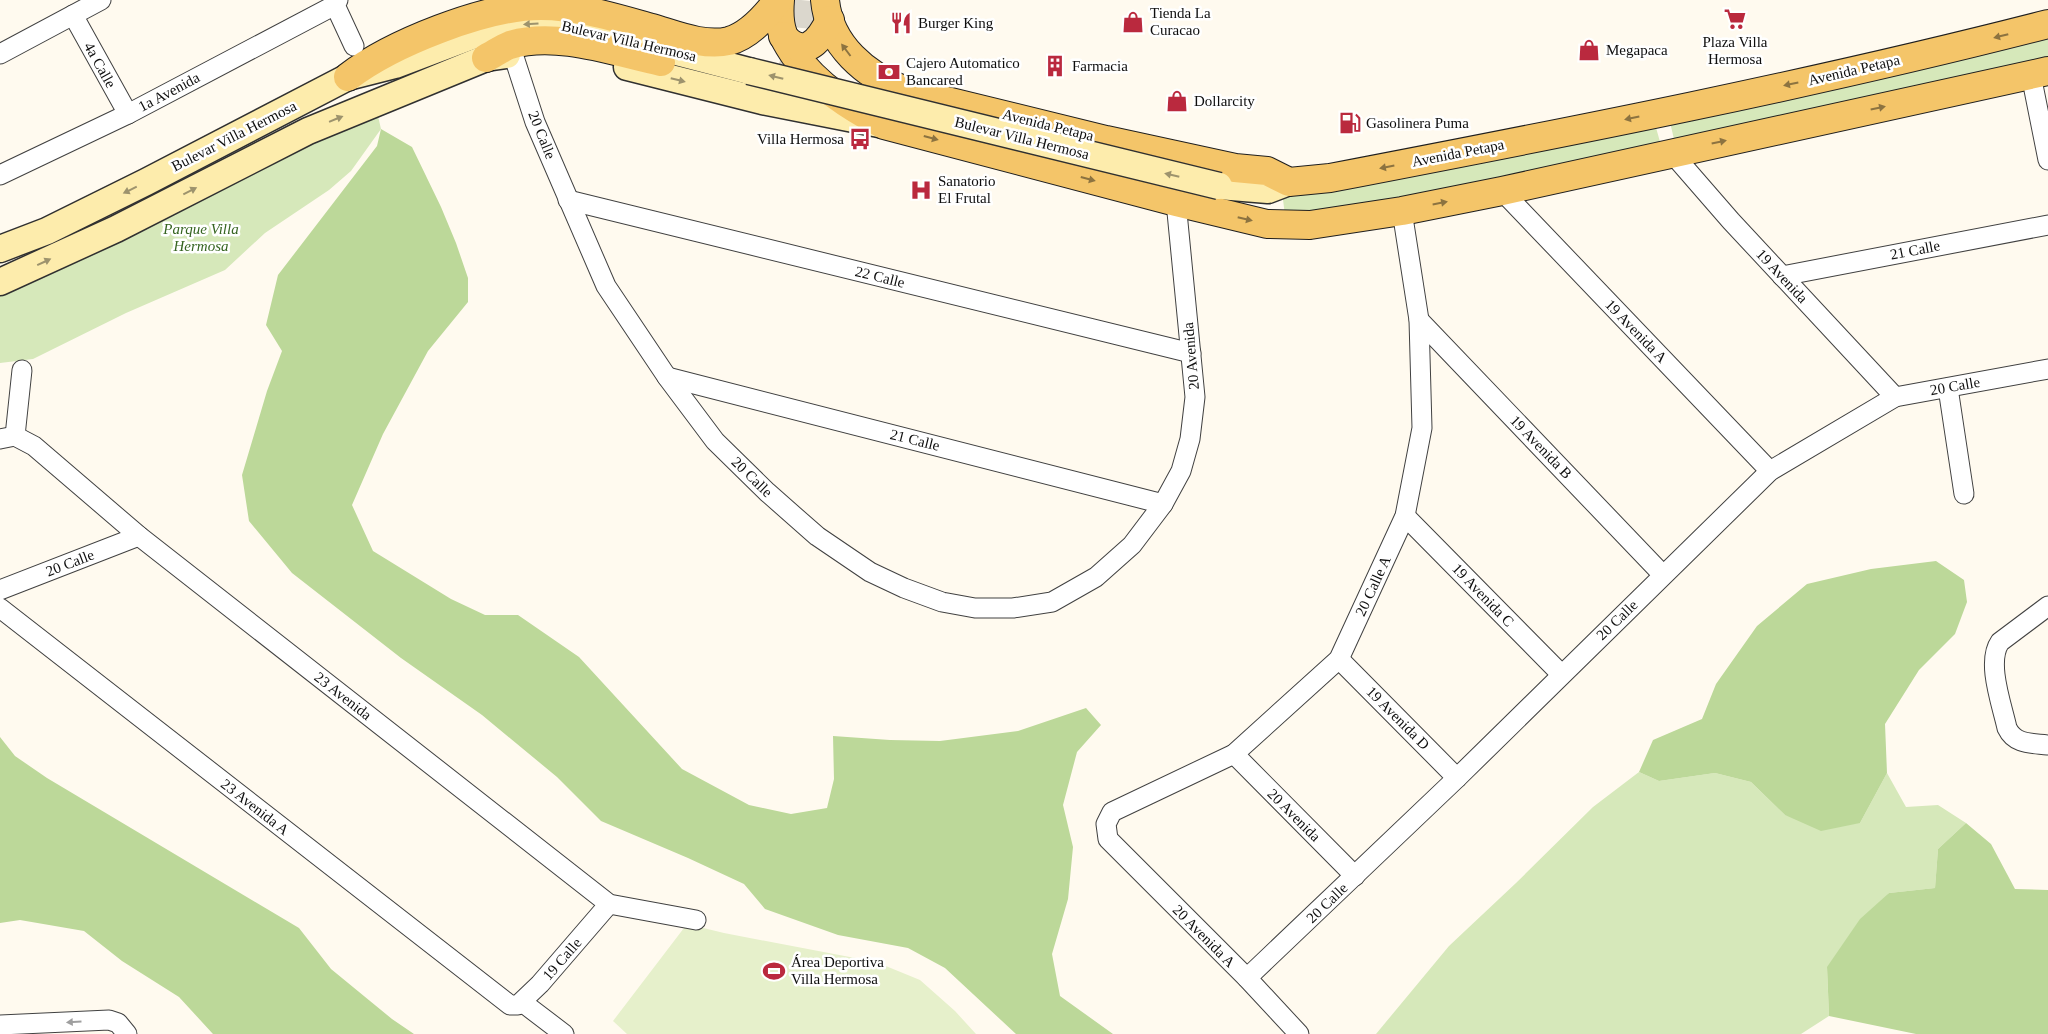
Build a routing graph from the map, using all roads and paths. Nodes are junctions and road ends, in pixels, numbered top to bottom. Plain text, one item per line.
1 (101, 0) edge
2 (779, 0) edge
3 (336, 2) edge
4 (827, 10) edge
5 (73, 15) junction
6 (2048, 24) edge
7 (783, 36) junction
8 (354, 46) dead end
9 (0, 54) edge
10 (500, 56) junction
11 (661, 62) dead end
12 (2040, 73) edge
13 (872, 74) junction
14 (354, 75) junction
15 (854, 108) junction
16 (1661, 112) junction
17 (128, 114) junction
18 (884, 125) junction
19 (1671, 152) junction
20 (2048, 160) edge
21 (0, 175) edge
22 (1290, 182) junction
23 (1502, 191) junction
24 (568, 200) junction
25 (1176, 202) junction
26 (1402, 211) junction
27 (2048, 225) edge
28 (4, 245) edge
29 (1782, 276) junction
30 (0, 282) edge
31 (1419, 320) junction
32 (1191, 353) junction
33 (2048, 369) edge
34 (22, 370) dead end
35 (667, 377) junction
36 (1948, 388) junction
37 (1895, 397) junction
38 (8, 437) edge
39 (1770, 471) junction
40 (1964, 494) dead end
41 (1163, 504) junction
42 (1406, 516) junction
43 (139, 536) junction
44 (1664, 575) junction
45 (0, 590) edge
46 (2048, 606) edge
47 (0, 608) edge
48 (1339, 659) junction
49 (1561, 674) junction
50 (2048, 745) edge
51 (1234, 754) junction
52 (1456, 778) junction
53 (1108, 839) joint
54 (1355, 876) junction
55 (609, 904) junction
56 (696, 920) dead end
57 (1247, 978) junction
58 (516, 1003) junction
59 (0, 1025) edge
60 (124, 1030) edge
61 (564, 1034) edge
62 (1299, 1034) edge

1 - 5 street
2 - 7 main road
2 - 14 main road
3 - 8 street
3 - 17 street, 1a Avenida
4 - 7 main road
13 -> 4 main road, Avenida Petapa
5 - 9 street
5 - 17 street, 4a Calle
6 -> 16 main road, Avenida Petapa
7 - 15 main road
10 - 11 main road
10 -> 18 main road, Bulevar Villa Hermosa
10 - 24 street, 20 Calle
30 -> 10 main road, Bulevar Villa Hermosa
19 -> 12 main road
12 - 20 street
13 - 15 main road
13 - 22 main road, Avenida Petapa
22 -> 14 main road, Bulevar Villa Hermosa, bridge
14 -> 28 main road, Bulevar Villa Hermosa
15 - 18 main road
16 - 19 main road
16 -> 22 main road, Avenida Petapa
17 - 21 street, 1a Avenida
18 -> 25 main road
19 - 23 main road
19 - 29 street, 19 Avenida
26 -> 23 main road
23 - 39 street, 19 Avenida A
24 - 32 street, 22 Calle
24 - 35 street, 20 Calle
25 -> 26 main road
25 - 32 street, 20 Avenida
26 - 31 street, 20 Calle A
27 - 29 street, 21 Calle
29 - 37 street, 19 Avenida
31 - 42 street, 20 Calle A
31 - 44 street, 19 Avenida B
32 - 41 street, 20 Avenida
33 - 36 street, 20 Calle
34 - 38 street
35 - 41 street, 21 Calle
35 - 41 street, 20 Calle
36 - 37 street, 20 Calle
36 - 40 street
37 - 39 street, 20 Calle
38 - 43 street, 23 Avenida
39 - 44 street, 20 Calle
42 - 48 street, 20 Calle A
42 - 49 street, 19 Avenida C
43 - 45 street, 20 Calle
43 - 55 street, 23 Avenida
44 - 49 street, 20 Calle
46 - 50 street
47 - 58 street, 23 Avenida A
48 - 51 street, 20 Calle A
48 - 52 street, 19 Avenida D
49 - 52 street, 20 Calle
51 - 53 street, 20 Calle A
51 - 54 street, 20 Avenida
52 - 54 street, 20 Calle
53 - 57 street, 20 Avenida A
54 - 57 street, 20 Calle
55 - 56 street, 23 Avenida
55 - 58 street, 19 Calle
57 - 62 street, 20 Avenida A
58 - 61 street, 23 Avenida A
60 -> 59 street

